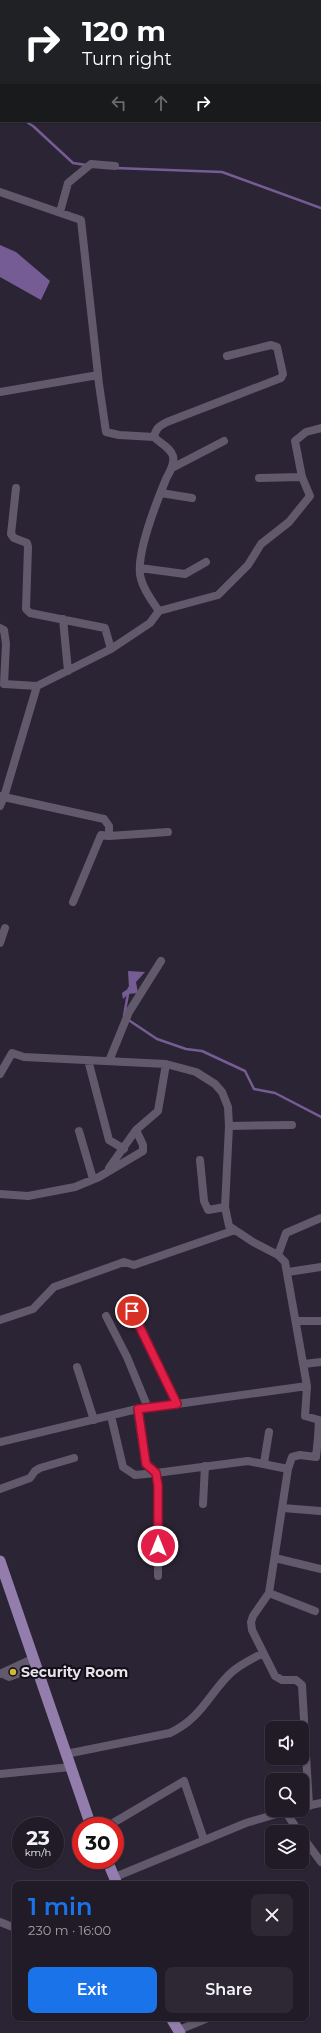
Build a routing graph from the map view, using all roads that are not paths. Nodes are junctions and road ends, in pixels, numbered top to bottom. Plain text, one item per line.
1 (115, 166) dead end
2 (0, 192) edge
3 (60, 212) junction
4 (227, 356) dead end
5 (98, 375) junction
6 (0, 392) edge
7 (321, 428) edge
8 (154, 437) junction
9 (224, 441) dead end
10 (172, 468) junction
11 (302, 477) junction
12 (259, 478) dead end
13 (16, 488) dead end
14 (161, 493) junction
15 (192, 498) dead end
16 (206, 562) dead end
17 (140, 568) junction
18 (159, 611) junction
19 (63, 619) junction
20 (0, 628) edge
21 (111, 649) junction
22 (68, 671) junction
23 (37, 686) junction
24 (2, 796) edge
25 (0, 806) edge
26 (168, 832) dead end
27 (109, 836) junction
28 (73, 902) dead end
29 (5, 928) dead end
30 (0, 943) edge
31 (161, 962) dead end
32 (88, 1060) junction
33 (108, 1061) junction
34 (166, 1064) junction
35 (0, 1074) edge
36 (292, 1125) dead end
37 (229, 1126) junction
38 (136, 1130) junction
39 (79, 1131) dead end
40 (124, 1149) junction
41 (200, 1160) dead end
42 (105, 1173) junction
43 (93, 1179) junction
44 (0, 1194) edge
45 (225, 1207) junction
46 (321, 1218) edge
47 (235, 1230) junction
48 (278, 1255) junction
49 (321, 1267) edge
50 (288, 1272) junction
51 (132, 1311) dead end
52 (106, 1316) dead end
53 (0, 1320) edge
54 (297, 1321) junction
55 (321, 1321) edge
56 (321, 1362) edge
57 (304, 1364) junction
58 (77, 1367) dead end
59 (308, 1386) junction
60 (177, 1404) junction
61 (148, 1408) junction
62 (138, 1409) junction
63 (111, 1416) junction
64 (94, 1420) junction
65 (270, 1432) dead end
66 (320, 1438) edge
67 (0, 1442) edge
68 (74, 1458) dead end
69 (319, 1458) edge
70 (264, 1464) junction
71 (205, 1466) junction
72 (288, 1469) junction
73 (156, 1473) junction
74 (0, 1489) edge
75 (203, 1504) dead end
76 (283, 1508) junction
77 (320, 1511) dead end
78 (275, 1558) junction
79 (0, 1561) edge
80 (321, 1569) edge
81 (158, 1576) dead end
82 (269, 1593) junction
83 (315, 1611) dead end
84 (263, 1653) junction
85 (35, 1662) junction
86 (2, 1674) edge
87 (66, 1754) junction
88 (71, 1767) junction
89 (304, 1773) edge
90 (0, 1774) edge
91 (321, 1804) edge
92 (309, 1806) edge
93 (89, 1817) edge
94 (123, 1817) edge
95 (266, 1817) edge
96 (204, 1840) junction
97 (309, 1846) edge
98 (321, 1862) edge
99 (111, 1869) edge
100 (116, 1880) edge
101 (0, 1922) edge
102 (12, 1927) edge
103 (173, 2021) edge
104 (202, 2021) edge
105 (180, 2032) edge

1 - 3 street
2 - 3 street
3 - 5 street
4 - 8 street
5 - 6 street
5 - 8 street
7 - 11 street
8 - 10 street
9 - 10 street
10 - 14 street
11 - 12 street
11 - 18 street
13 - 19 street
14 - 15 street
14 - 17 street
16 - 17 street
17 - 18 street
18 - 21 street
19 - 21 street
19 - 22 street
20 - 23 street
21 - 22 street
22 - 23 street
23 - 24 street
24 - 25 street
24 - 27 street
26 - 27 street
27 - 28 street
29 - 30 street
31 - 33 street
32 - 33 street
32 - 35 street
32 - 40 street
33 - 34 street
34 - 37 street
34 - 38 street
36 - 37 street
37 - 45 street
38 - 40 street
38 - 42 street
39 - 43 street
40 - 42 street
41 - 45 street
42 - 43 street
43 - 44 street
45 - 47 street
46 - 48 street
47 - 48 street
47 - 53 street
48 - 50 street
49 - 50 street
50 - 54 street
51 - 60 street
52 - 61 street
54 - 55 street
54 - 57 street
56 - 57 street
57 - 59 street
58 - 64 street
59 - 60 street
59 - 66 street
60 - 61 street
61 - 62 street
62 - 63 street
62 - 73 street
63 - 64 street
63 - 73 street
64 - 67 street
65 - 70 street
66 - 69 street
68 - 74 street
69 - 72 street
70 - 71 street
70 - 72 street
71 - 73 street
71 - 75 street
72 - 76 street
73 - 81 street
76 - 77 street
76 - 78 street
78 - 80 street
78 - 82 street
79 - 85 main road
82 - 83 street
82 - 84 street
84 - 87 street
84 - 89 street
85 - 86 street
85 - 87 main road
87 - 88 main road
88 - 90 street
88 - 93 main road
91 - 92 street
94 - 96 street
95 - 96 street
96 - 100 street
97 - 98 street
99 - 100 main road
101 - 102 street
103 - 105 main road
104 - 105 street

